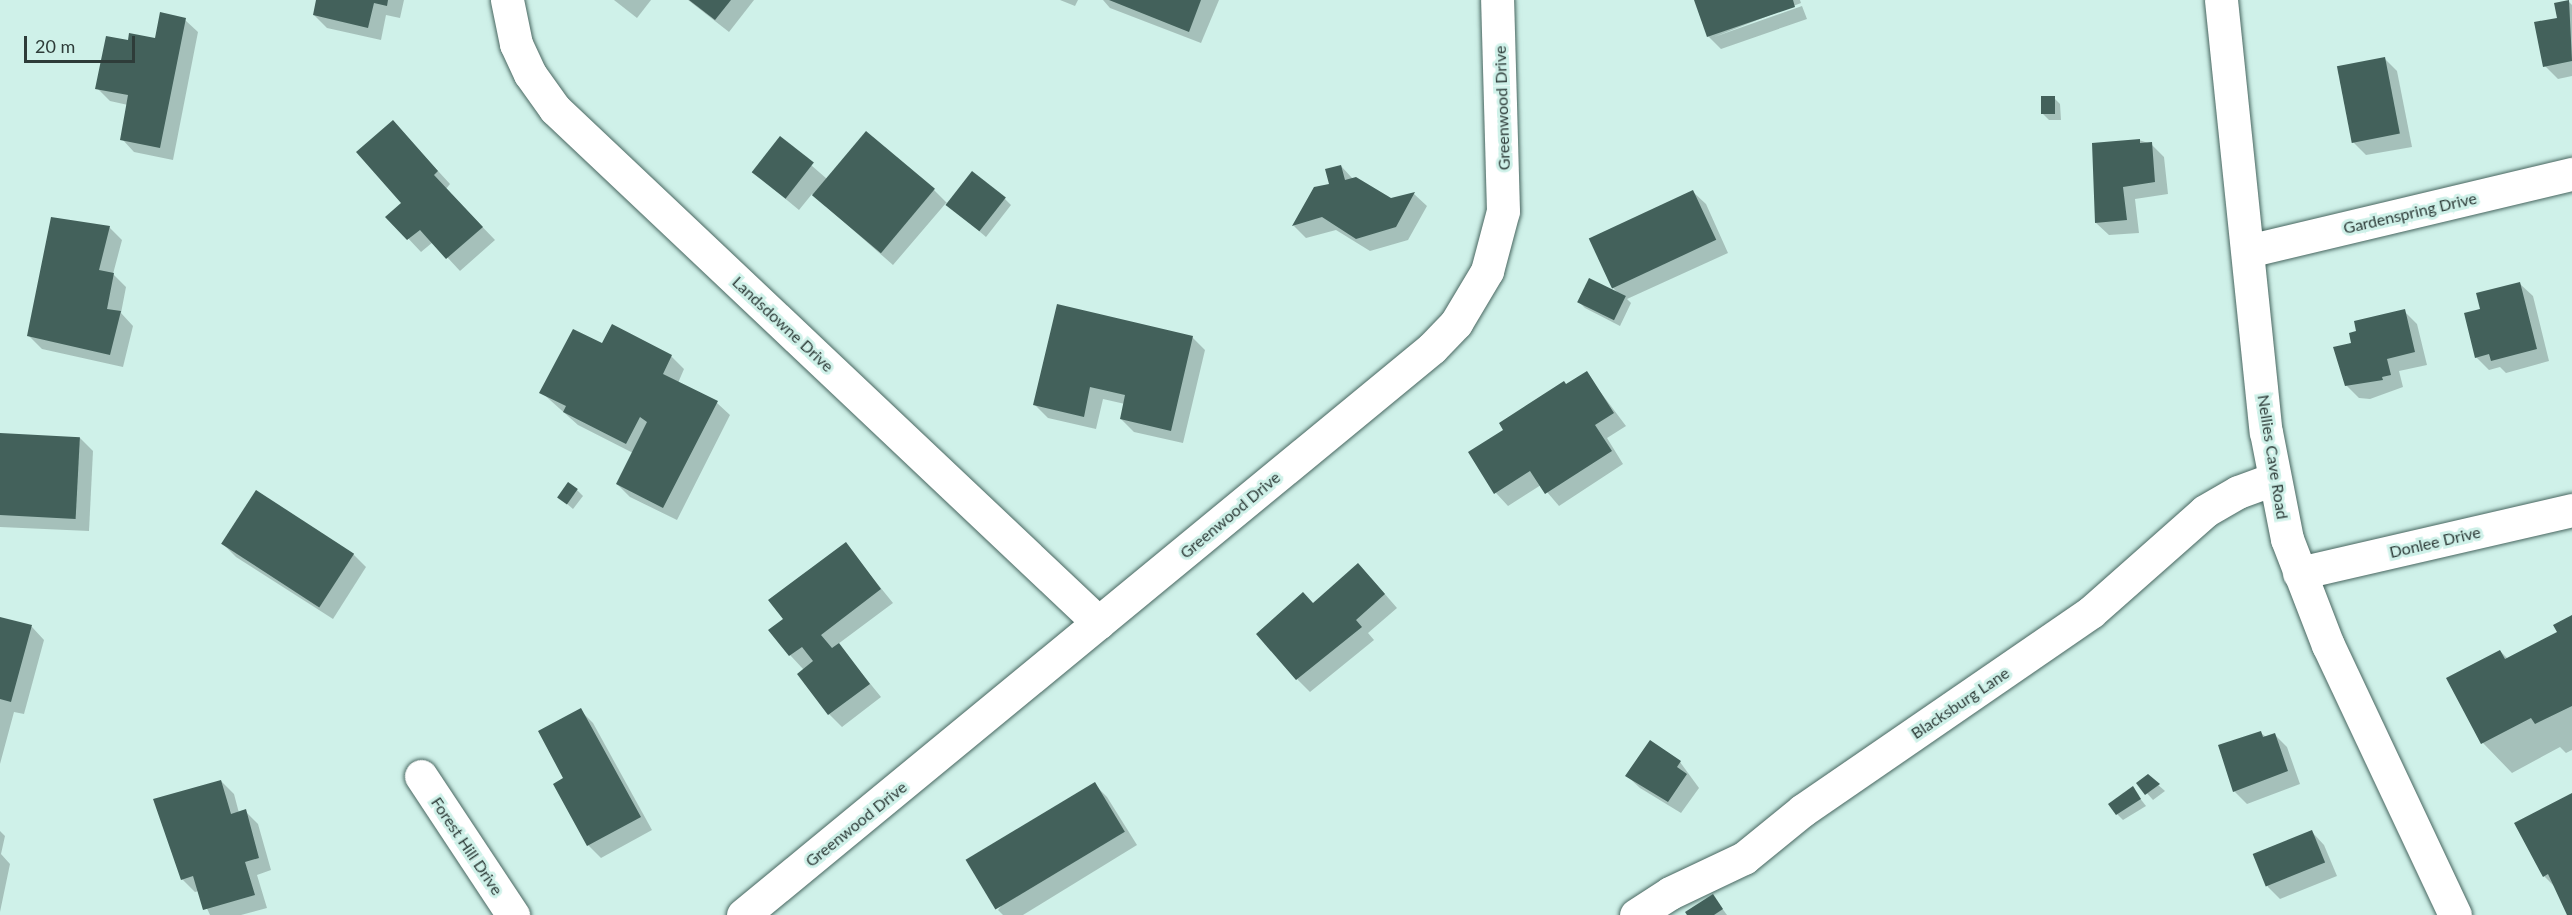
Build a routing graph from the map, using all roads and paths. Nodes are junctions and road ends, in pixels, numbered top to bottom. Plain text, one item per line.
1 (507, 0) edge
2 (1497, 0) edge
3 (2221, 0) edge
4 (2572, 174) edge
5 (2248, 251) junction
6 (2273, 479) junction
7 (2572, 510) edge
8 (2299, 573) junction
9 (1099, 623) junction
10 (421, 776) dead end
11 (513, 915) edge
12 (743, 915) edge
13 (1636, 915) edge
14 (2455, 915) edge

1 - 9 street, Landsdowne Drive
2 - 9 street, Greenwood Drive
3 - 5 street, Nellies Cave Road
4 - 5 street, Gardenspring Drive
5 - 6 street, Nellies Cave Road
6 - 8 street, Nellies Cave Road
6 - 13 street, Blacksburg Lane
7 - 8 street, Donlee Drive
8 - 14 street, Nellies Cave Road
9 - 12 street, Greenwood Drive
10 - 11 street, Forest Hill Drive

